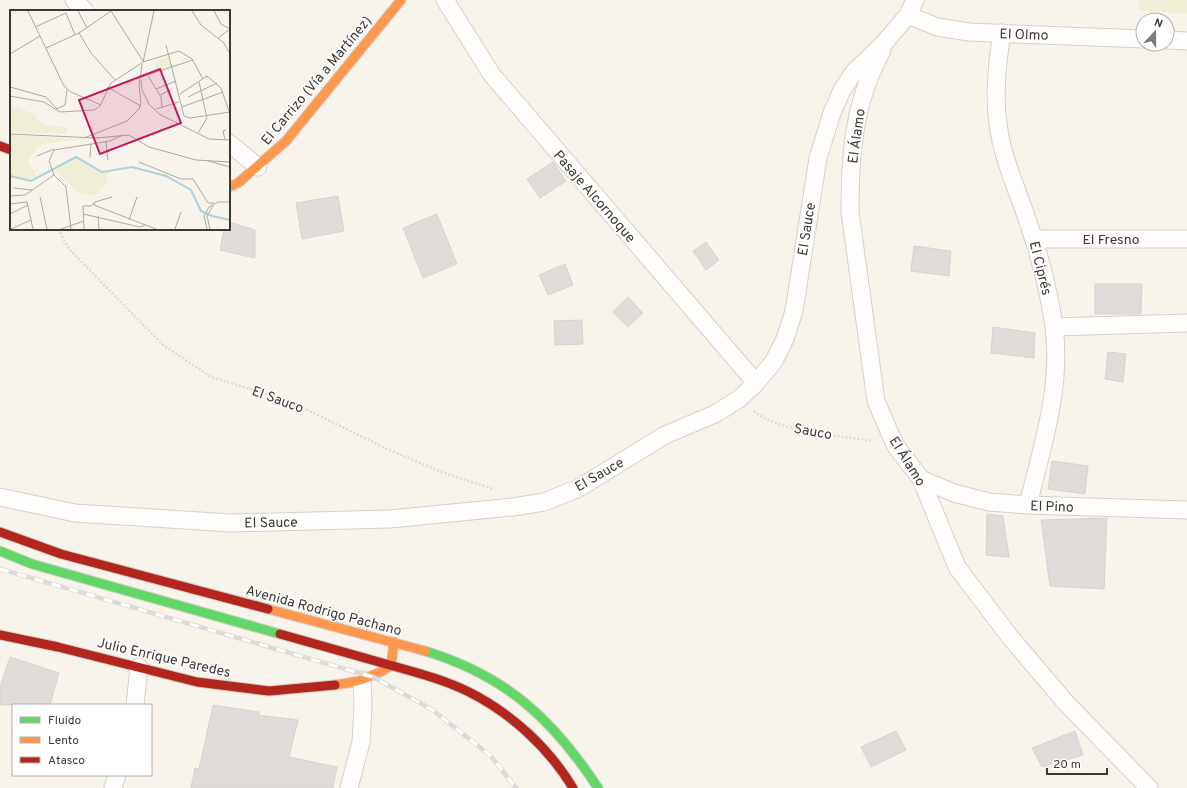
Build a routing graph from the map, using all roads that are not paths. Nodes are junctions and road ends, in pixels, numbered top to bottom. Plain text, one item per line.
1 (74, 0) edge
2 (401, 0) edge
3 (445, 0) edge
4 (915, 0) edge
5 (84, 10) edge
6 (908, 15) junction
7 (1002, 33) junction
8 (1135, 39) edge
9 (1175, 40) edge
10 (1187, 41) edge
11 (885, 42) junction
12 (230, 143) edge
13 (0, 146) edge
14 (10, 150) edge
15 (258, 167) junction
16 (230, 187) edge
17 (1187, 238) edge
18 (1034, 239) junction
19 (1187, 323) edge
20 (1054, 327) junction
21 (756, 383) junction
22 (921, 479) junction
23 (0, 497) edge
24 (1028, 505) junction
25 (1187, 510) edge
26 (0, 532) edge
27 (0, 551) edge
28 (0, 635) edge
29 (394, 642) junction
30 (391, 666) junction
31 (139, 667) junction
32 (362, 680) junction
33 (135, 704) edge
34 (117, 776) edge
35 (113, 788) edge
36 (348, 788) edge
37 (573, 788) edge
38 (598, 788) edge
39 (1150, 788) edge

1 - 5 street
2 - 15 main road, El Carrizo (Vía a Martínez)
3 - 21 street, Pasaje Alcornoque
4 - 6 street, El Sauce
6 - 7 street, El Olmo
6 - 11 street, El Sauce
7 - 8 street, El Olmo
7 - 18 street, El Ciprés
9 - 10 street
11 - 21 street, El Sauce
11 - 22 street, El Álamo
12 - 15 street
13 - 14 main road
15 - 16 main road, El Carrizo (Vía a Martínez)
17 - 18 street, El Fresno
18 - 20 street, El Ciprés
19 - 20 street
20 - 24 street, El Ciprés
21 - 23 street, El Sauce
22 - 24 street, El Pino
22 - 39 street, El Álamo
24 - 25 street, El Pino
26 - 29 main road, Avenida Rodrigo Pachano
27 - 30 main road
28 - 31 main road, Julio Enrique Paredes
29 - 30 main road
29 - 38 main road, Avenida Rodrigo Pachano
30 - 32 main road, Julio Enrique Paredes
30 - 37 main road
31 - 32 main road, Julio Enrique Paredes
31 - 33 street
32 - 36 street
34 - 35 street

